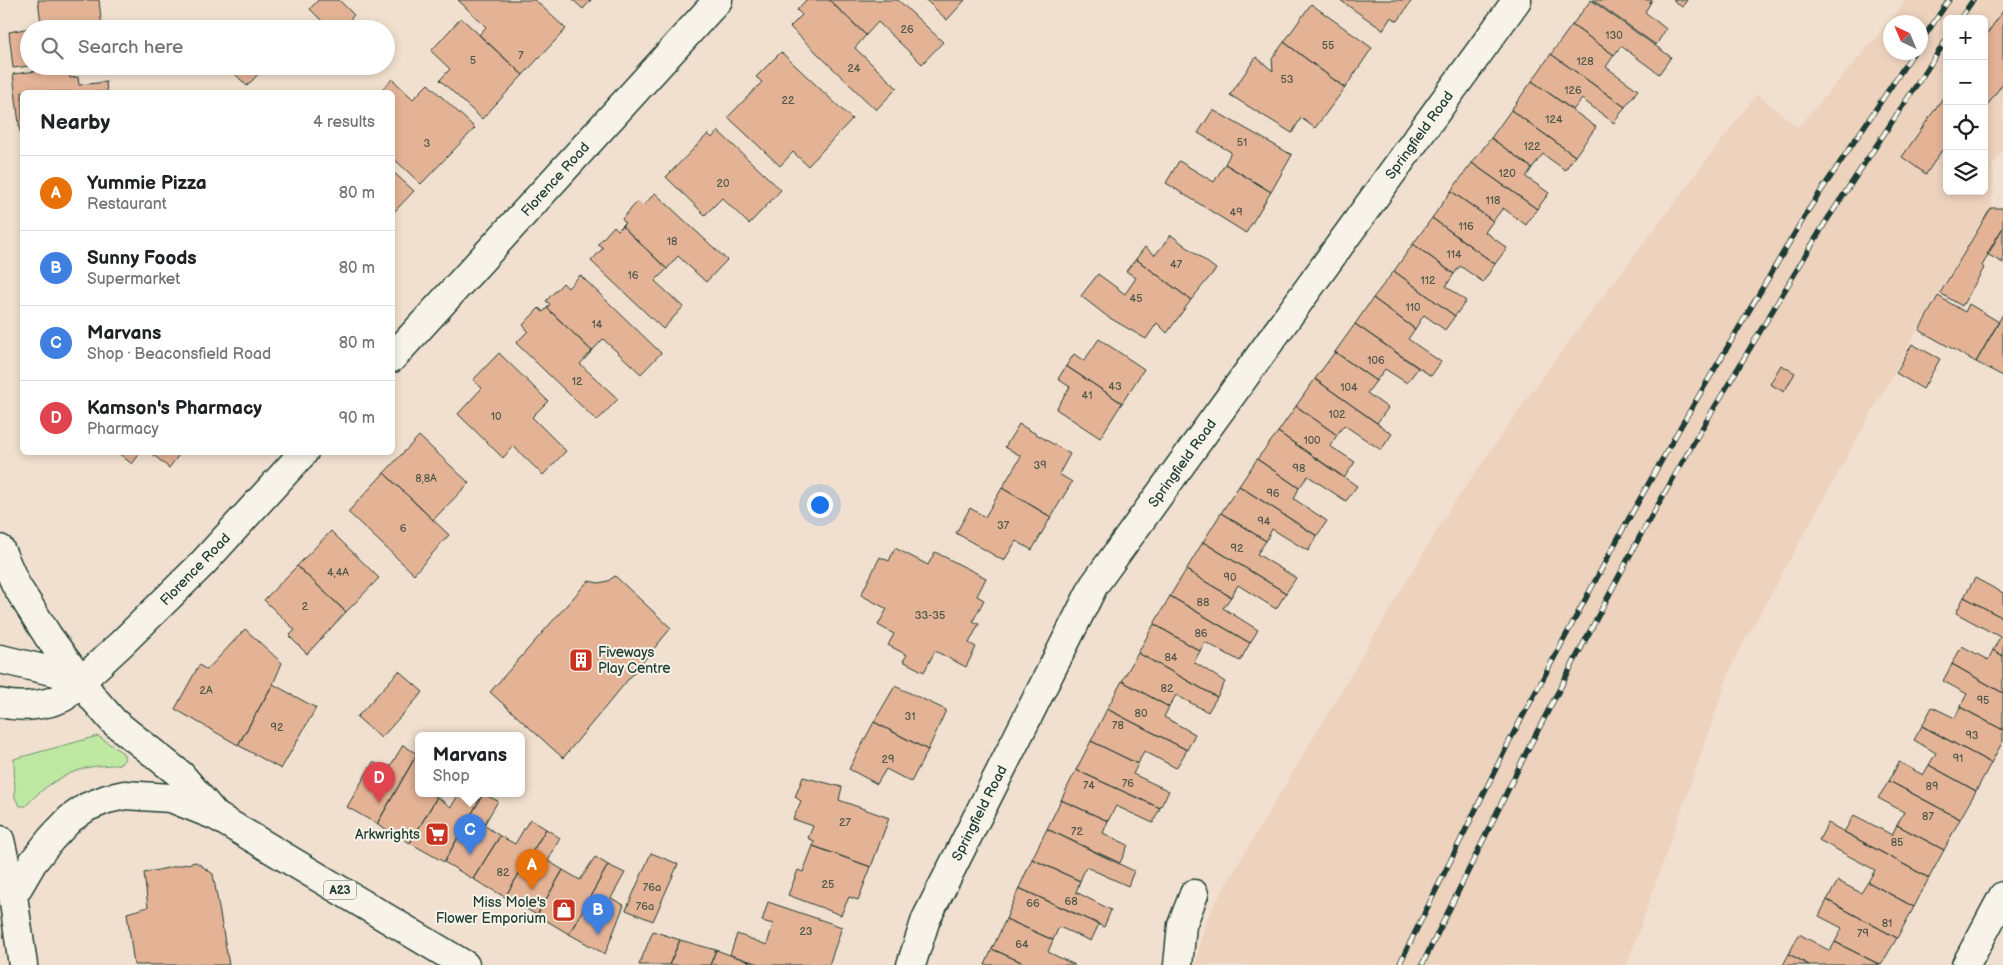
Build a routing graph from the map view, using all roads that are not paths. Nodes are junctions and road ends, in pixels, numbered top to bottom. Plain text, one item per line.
1 (718, 0) edge
2 (1517, 0) edge
3 (395, 352) edge
4 (301, 455) edge
5 (0, 549) edge
6 (0, 659) edge
7 (81, 681) junction
8 (0, 703) edge
9 (216, 816) junction
10 (0, 840) edge
11 (1194, 894) dead end
12 (13, 896) junction
13 (2003, 896) edge
14 (23, 965) edge
15 (465, 965) edge
16 (911, 965) edge
17 (1178, 965) edge
18 (1966, 965) edge

1 - 3 main road, Florence Road
2 - 16 main road, Springfield Road
4 - 7 main road, Florence Road
5 - 7 main road
6 - 7 main road
7 - 8 main road, Florence Road
7 - 9 main road
9 - 12 main road, A23
9 - 15 main road, A23
10 - 12 main road
11 - 17 main road
12 - 14 main road
13 - 18 main road

